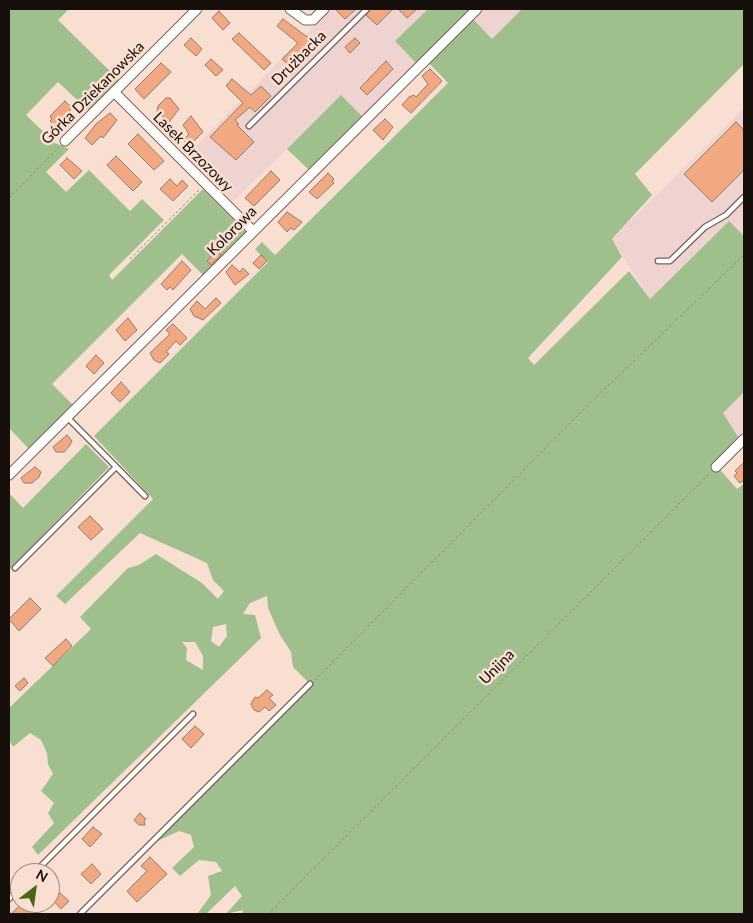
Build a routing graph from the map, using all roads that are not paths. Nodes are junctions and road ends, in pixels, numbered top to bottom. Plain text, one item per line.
1 (197, 9) edge
2 (290, 9) edge
3 (324, 9) edge
4 (367, 9) edge
5 (476, 9) edge
6 (114, 92) junction
7 (249, 126) dead end
8 (65, 141) road end
9 (744, 197) edge
10 (252, 230) junction
11 (658, 262) dead end
12 (67, 416) junction
13 (744, 439) edge
14 (116, 467) junction
15 (716, 468) road end
16 (9, 475) edge
17 (145, 496) dead end
18 (16, 568) dead end
19 (310, 684) road end
20 (193, 714) dead end
21 (44, 863) edge
22 (80, 914) edge

1 - 6 street, Górka Dziekanowska
2 - 3 street
4 - 7 lane, Drużbacka
5 - 10 street, Kolorowa
6 - 8 street, Górka Dziekanowska
6 - 10 street, Lasek Brzozowy
9 - 11 lane
10 - 12 street, Kolorowa
12 - 14 lane
12 - 16 street, Kolorowa
13 - 15 street
14 - 17 lane
14 - 18 lane
19 - 22 lane
20 - 21 lane

